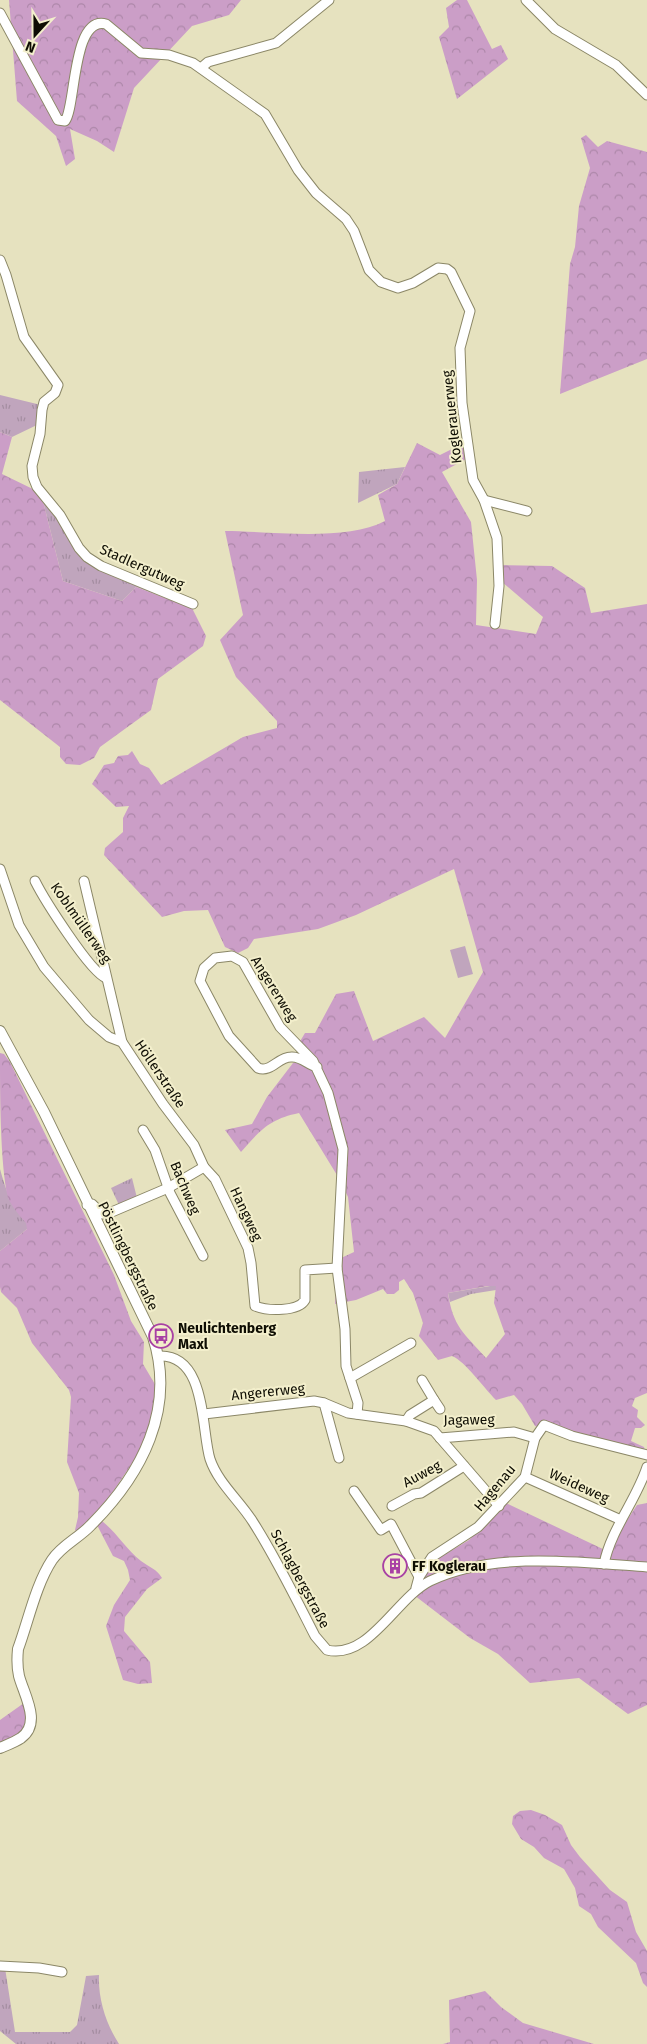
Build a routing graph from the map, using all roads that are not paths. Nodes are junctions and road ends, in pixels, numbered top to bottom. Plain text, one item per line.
1 (329, 0) edge
2 (528, 1) edge
3 (0, 13) edge
4 (201, 68) junction
5 (647, 95) edge
6 (0, 260) edge
7 (484, 500) junction
8 (527, 511) dead end
9 (193, 604) dead end
10 (495, 624) dead end
11 (0, 869) edge
12 (35, 881) dead end
13 (84, 881) dead end
14 (106, 978) junction
15 (0, 1031) edge
16 (122, 1042) junction
17 (4, 1045) edge
18 (317, 1068) junction
19 (143, 1130) dead end
20 (204, 1167) junction
21 (168, 1188) junction
22 (87, 1205) junction
23 (203, 1256) dead end
24 (337, 1268) junction
25 (411, 1342) dead end
26 (159, 1356) junction
27 (350, 1378) junction
28 (422, 1380) dead end
29 (434, 1400) junction
30 (324, 1403) junction
31 (440, 1409) dead end
32 (204, 1414) junction
33 (357, 1414) junction
34 (406, 1421) junction
35 (440, 1438) junction
36 (534, 1438) junction
37 (647, 1455) edge
38 (339, 1458) dead end
39 (464, 1466) junction
40 (647, 1467) edge
41 (525, 1477) junction
42 (354, 1491) dead end
43 (392, 1506) dead end
44 (499, 1506) junction
45 (622, 1520) junction
46 (604, 1564) junction
47 (647, 1567) edge
48 (419, 1577) junction
49 (416, 1588) junction
50 (0, 1748) edge
51 (0, 1966) edge
52 (62, 1972) dead end

1 - 4 street
2 - 5 street
3 - 4 street
4 - 7 street, Koglerauerweg
6 - 9 street, Stadlergutweg
7 - 8 street
7 - 10 street, Koglerauerweg
11 - 16 street, Höllerstraße
12 - 14 street, Koblmüllerweg
13 - 14 street, Koblmüllerweg
14 - 16 street, Koblmüllerweg
15 - 17 main road, Pöstlingbergstraße
16 - 20 street, Höllerstraße
17 - 22 main road, Pöstlingbergstraße
18 - 18 street, Angererweg
18 - 24 street, Angererweg
19 - 21 street, Bachweg
20 - 21 street
20 - 24 street, Hangweg
21 - 22 street
21 - 23 street, Bachweg
22 - 26 main road, Pöstlingbergstraße
24 - 27 street, Angererweg
25 - 27 street
26 - 32 street, Schlagbergstraße
26 - 50 main road, Pöstlingbergstraße
27 - 33 street, Angererweg
28 - 29 street, Jagaweg
29 - 31 street, Jagaweg
29 - 34 street, Jagaweg
30 - 32 street, Angererweg
30 - 33 street, Angererweg
30 - 38 street
32 - 49 street, Schlagbergstraße
33 - 34 street, Jagaweg
34 - 35 street, Jagaweg
35 - 36 street, Jagaweg
35 - 39 street, Auweg
36 - 37 street
36 - 41 street, Hagenau
39 - 43 street, Auweg
39 - 44 street, Auweg
40 - 45 street
41 - 44 street, Hagenau
41 - 45 street, Weideweg
42 - 48 street
44 - 48 street, Hagenau
45 - 46 street
46 - 47 street, Schlagbergstraße
46 - 49 street, Schlagbergstraße
48 - 49 street, Hagenau
51 - 52 street

